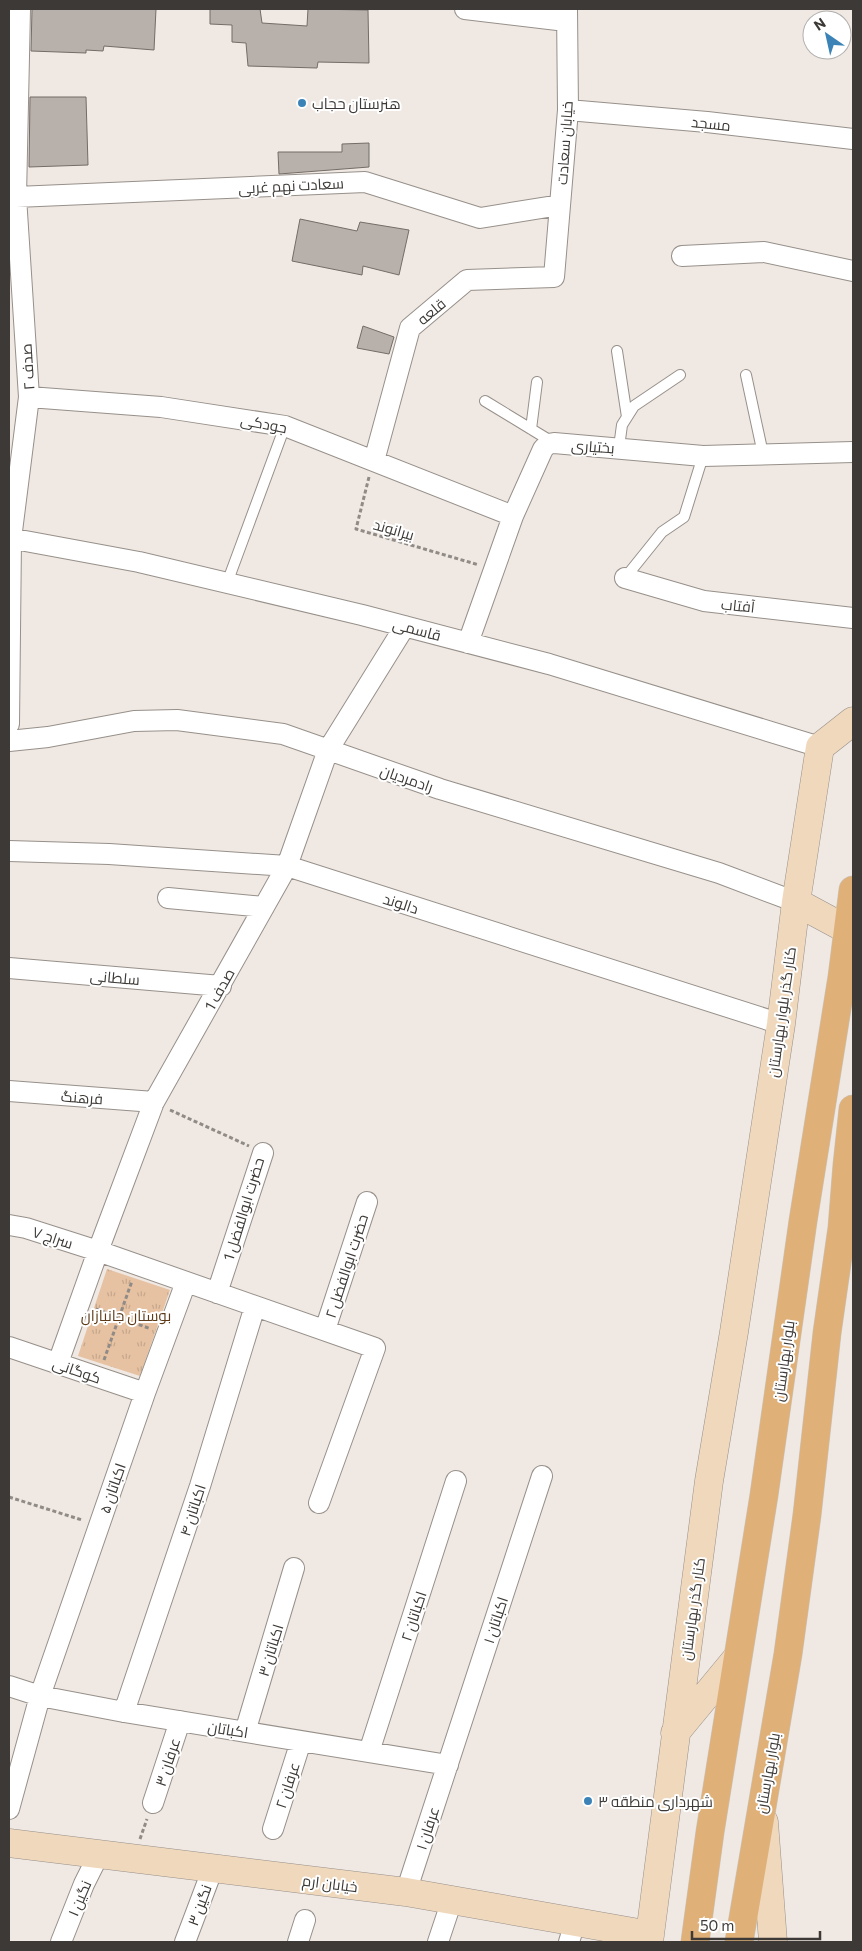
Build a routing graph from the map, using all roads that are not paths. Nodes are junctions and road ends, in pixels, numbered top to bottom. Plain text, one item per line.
1 (20, 9) edge
2 (465, 9) edge
3 (567, 15) edge
4 (568, 110) junction
5 (853, 139) edge
6 (16, 197) junction
7 (560, 205) junction
8 (682, 256) dead end
9 (853, 271) edge
10 (554, 278) joint
11 (617, 351) dead end
12 (680, 375) dead end
13 (746, 375) dead end
14 (537, 382) dead end
15 (29, 396) junction
16 (485, 401) dead end
17 (627, 417) junction
18 (285, 426) junction
19 (531, 429) junction
20 (554, 443) junction
21 (619, 448) junction
22 (853, 452) edge
23 (763, 454) junction
24 (703, 456) junction
25 (374, 461) junction
26 (512, 516) junction
27 (10, 538) edge
28 (625, 578) joint
29 (227, 583) junction
30 (853, 618) edge
31 (405, 626) junction
32 (9, 630) edge
33 (468, 643) junction
34 (853, 721) edge
35 (9, 724) edge
36 (9, 741) edge
37 (820, 747) junction
38 (328, 750) junction
39 (9, 851) edge
40 (287, 866) junction
41 (853, 890) edge
42 (168, 898) dead end
43 (796, 902) junction
44 (264, 907) junction
45 (848, 930) junction
46 (9, 968) edge
47 (221, 986) junction
48 (781, 1024) junction
49 (9, 1091) edge
50 (154, 1102) junction
51 (853, 1108) edge
52 (263, 1153) road end
53 (366, 1202) dead end
54 (803, 1221) junction
55 (9, 1225) edge
56 (842, 1228) junction
57 (98, 1251) junction
58 (742, 1277) joint
59 (186, 1282) junction
60 (217, 1293) junction
61 (255, 1306) junction
62 (325, 1330) junction
63 (787, 1330) junction
64 (828, 1333) junction
65 (9, 1347) edge
66 (58, 1363) junction
67 (145, 1393) junction
68 (542, 1476) dead end
69 (456, 1481) dead end
70 (319, 1503) dead end
71 (294, 1568) dead end
72 (737, 1658) junction
73 (9, 1686) edge
74 (40, 1696) junction
75 (124, 1712) junction
76 (180, 1721) junction
77 (245, 1732) junction
78 (675, 1733) junction
79 (301, 1741) junction
80 (369, 1752) junction
81 (448, 1764) junction
82 (763, 1799) junction
83 (153, 1802) road end
84 (9, 1809) edge
85 (273, 1829) dead end
86 (9, 1842) edge
87 (99, 1854) junction
88 (212, 1868) junction
89 (406, 1892) junction
90 (452, 1900) junction
91 (306, 1920) dead end
92 (572, 1932) edge
93 (650, 1939) edge
94 (61, 1942) edge
95 (185, 1942) edge
96 (298, 1942) edge
97 (438, 1942) edge
98 (695, 1942) edge
99 (739, 1942) edge
100 (773, 1942) edge

1 - 6 street, صدف ۲
2 - 3 street
3 - 4 street, خیابان سعادت
4 - 5 street, مسجد
4 - 7 street, خیابان سعادت
6 - 7 street, سعادت نهم غربی
6 - 15 street, صدف ۲
7 - 10 street, خیابان سعادت
8 - 9 street
10 - 25 street, قلعه
11 - 17 lane
12 - 17 lane
13 - 23 lane
14 - 19 lane
15 - 18 street, جودکی
15 - 27 street, صدف ۲
16 - 19 lane
17 - 21 lane
18 - 25 street, جودکی
18 - 29 lane
19 - 20 lane
20 - 21 street, بختیاری
20 - 26 street, بختیاری
21 - 24 street, بختیاری
22 - 23 street, بختیاری
23 - 24 street, بختیاری
24 - 28 lane
25 - 26 street, جودکی
26 - 33 street, بختیاری
27 - 29 street, قاسمی
27 - 32 street, صدف ۲
28 - 30 street, آفتاب
29 - 31 street, قاسمی
31 - 33 street, قاسمی
31 - 38 street, صدف 1
32 - 35 street, صدف ۲
33 - 37 street, قاسمی
34 - 37 main road
36 - 38 street, رادمردیان
37 - 43 main road, کنار گذر بلوار بهارستان
38 - 40 street, صدف 1
38 - 43 street, رادمردیان
39 - 40 street, دالوند
40 - 44 street, صدف 1
40 - 48 street, دالوند
41 - 45 main road, بلوار بهارستان
42 - 44 street
43 - 45 main road
43 - 48 main road, کنار گذر بلوار بهارستان
44 - 47 street, صدف 1
45 - 54 main road, بلوار بهارستان
46 - 47 street, سلطانی
47 - 50 street, صدف 1
48 - 58 main road, کنار گذر بلوار بهارستان
49 - 50 street, فرهنگ
50 - 57 street, صدف 1
51 - 56 main road, بلوار بهارستان
52 - 60 street, حضرت ابوالفضل 1
53 - 62 street, حضرت ابوالفضل ۲
54 - 56 main road
54 - 63 main road, بلوار بهارستان
55 - 57 street, سراج ۷
56 - 64 main road, بلوار بهارستان
57 - 59 street, سراج ۷
57 - 66 street, صدف 1
58 - 78 main road, کنار گذر بهارستان
59 - 60 street, سراج ۷
59 - 67 street, اکباتان ۵
60 - 61 street, سراج ۷
61 - 62 street, سراج ۷
61 - 75 street, اکباتان ۴
62 - 70 street, سراج ۷
63 - 64 main road
63 - 72 main road, بلوار بهارستان
64 - 82 main road, بلوار بهارستان
65 - 66 street, کوگانی
66 - 67 street, کوگانی
67 - 74 street, اکباتان ۵
68 - 81 street, اکباتان ۱
69 - 80 street, اکباتان ۲
71 - 77 street, اکباتان ۳
72 - 78 main road
72 - 98 main road, بلوار بهارستان
73 - 74 street, اکباتان
74 - 75 street, اکباتان
74 - 84 street, اکباتان ۵
75 - 76 street, اکباتان
76 - 77 street, اکباتان
76 - 83 street, عرفان ۳
77 - 79 street, اکباتان
78 - 93 main road, کنار گذر بهارستان
79 - 80 street, اکباتان
79 - 85 street, عرفان ۲
80 - 81 street, اکباتان
81 - 89 street, عرفان ۱
82 - 99 main road, بلوار بهارستان
82 - 100 main road
86 - 87 main road, خیابان ارم
87 - 88 main road, خیابان ارم
87 - 94 street, نگین ۱
88 - 89 main road, خیابان ارم
88 - 95 street, نگین ۳
89 - 90 main road, خیابان ارم
90 - 92 main road, خیابان ارم
90 - 97 street
91 - 96 street
92 - 93 main road, خیابان ارم

